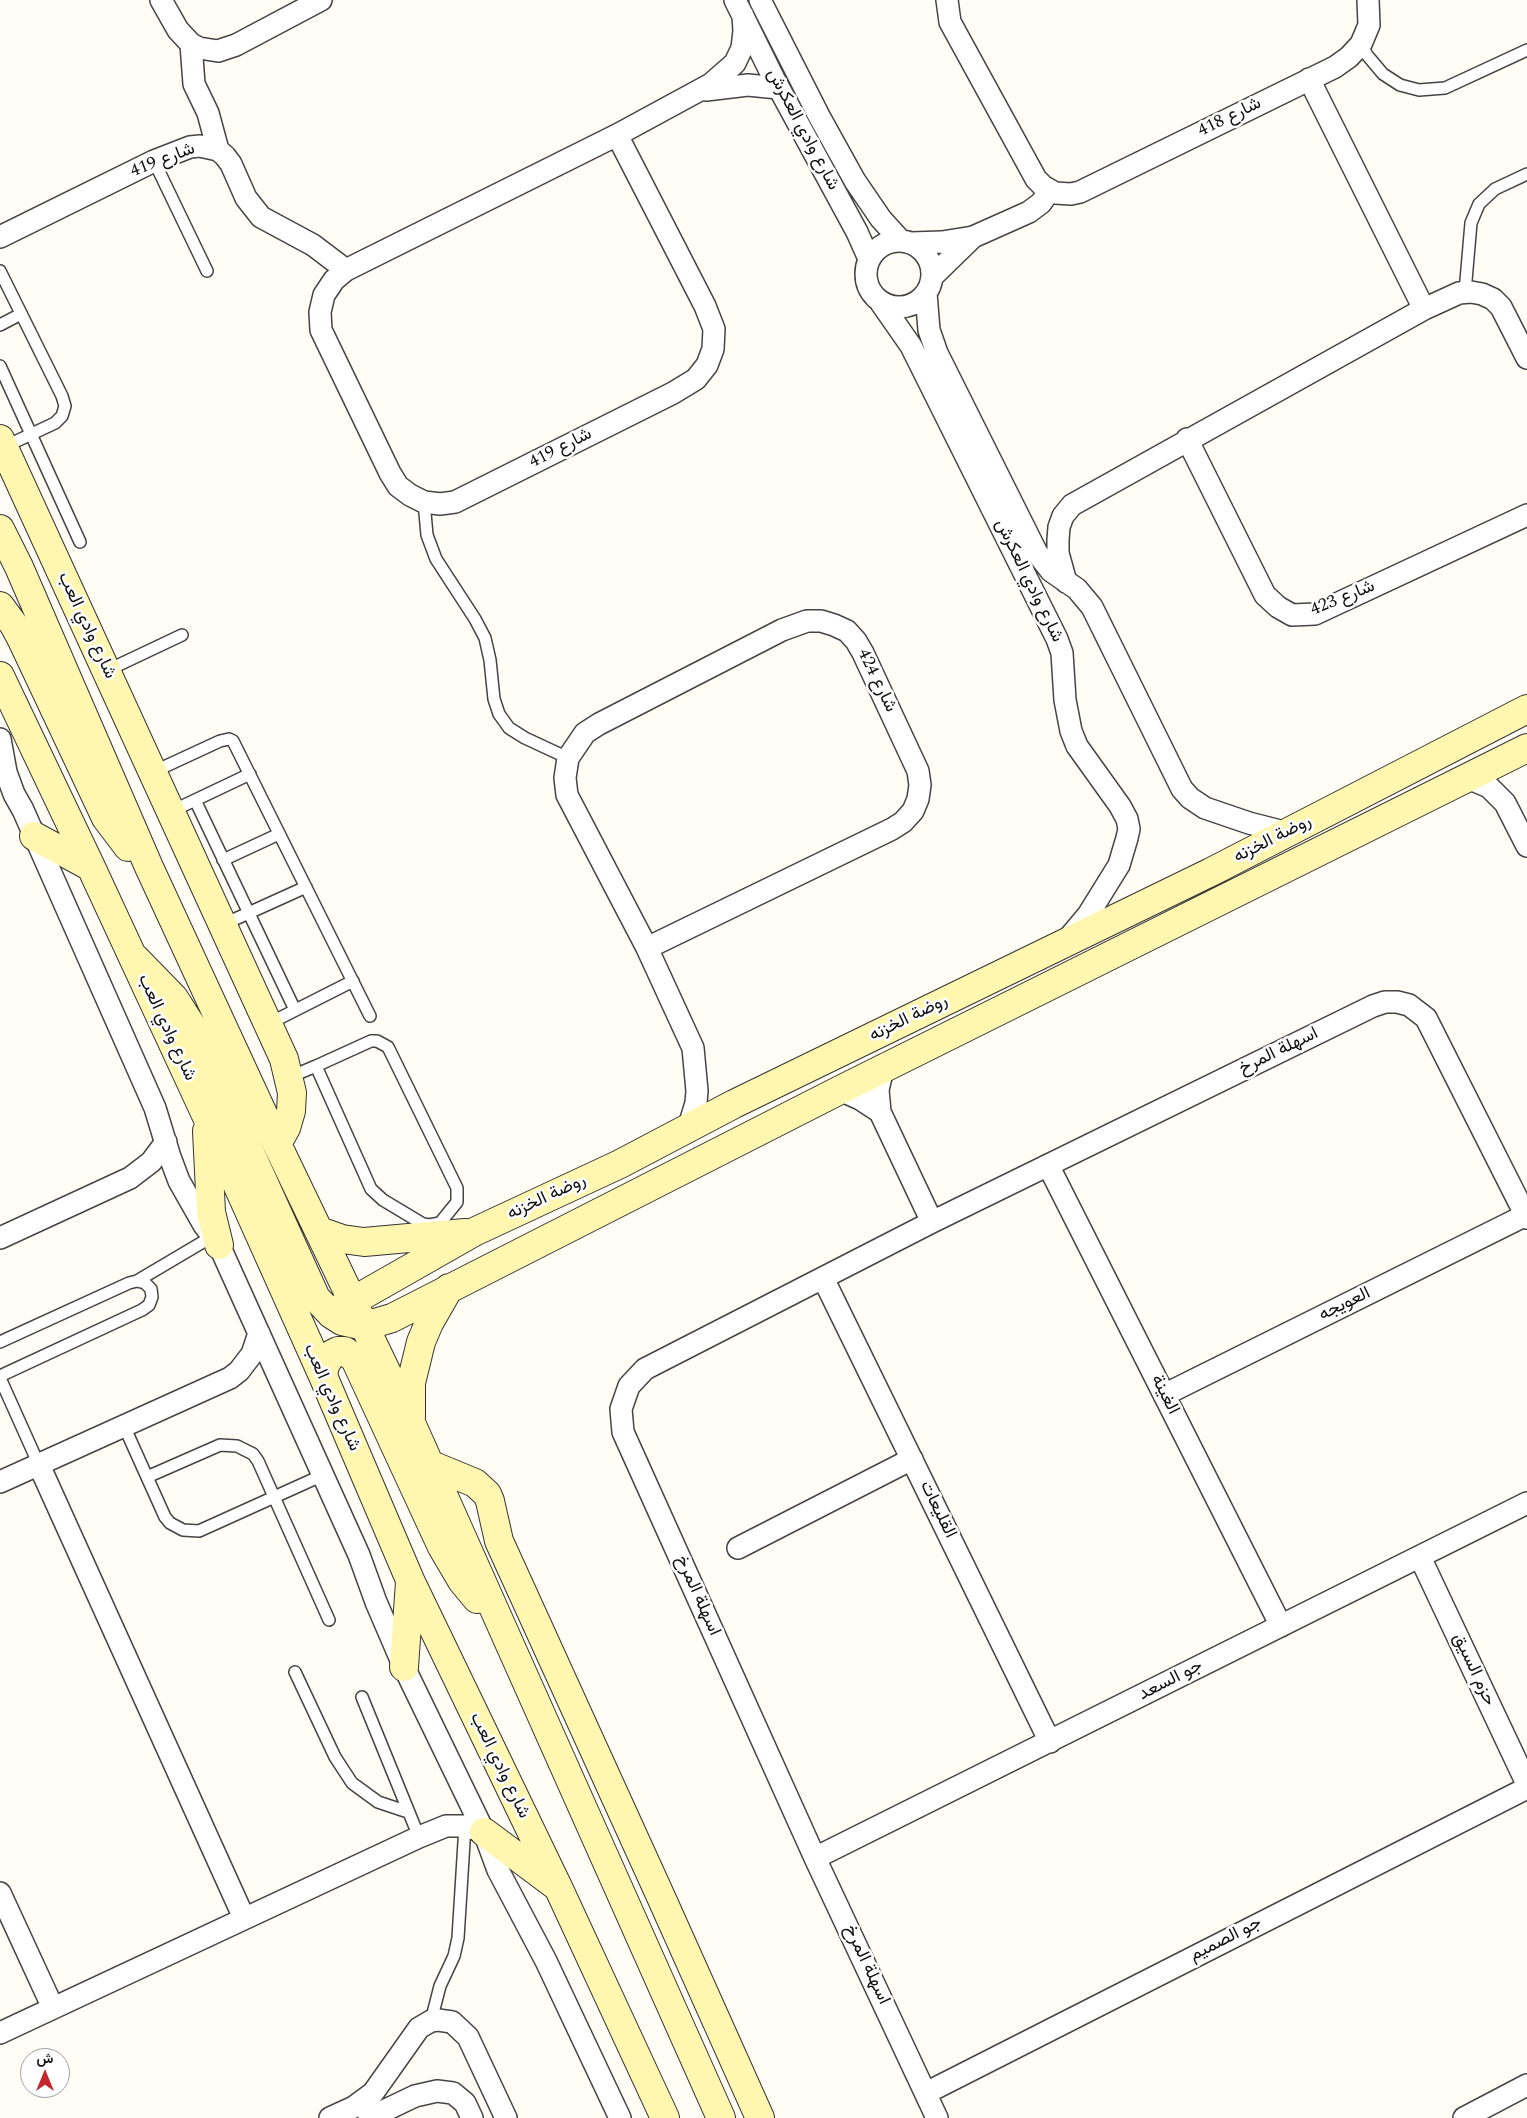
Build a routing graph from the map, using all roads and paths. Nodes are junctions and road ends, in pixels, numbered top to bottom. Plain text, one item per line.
1 (161, 0) edge
2 (321, 0) edge
3 (760, 0) edge
4 (947, 0) edge
5 (1368, 0) edge
6 (739, 8) edge
7 (191, 44) junction
8 (1361, 44) junction
9 (1527, 50) edge
10 (1309, 79) junction
11 (778, 88) junction
12 (696, 92) junction
13 (616, 135) junction
14 (218, 150) junction
15 (154, 161) junction
16 (1527, 174) edge
17 (1050, 190) junction
18 (0, 237) edge
19 (973, 237) junction
20 (906, 242) junction
21 (869, 259) junction
22 (346, 270) junction
23 (0, 271) edge
24 (207, 271) dead end
25 (929, 285) junction
26 (1466, 292) junction
27 (882, 303) junction
28 (1424, 309) junction
29 (21, 314) junction
30 (0, 325) edge
31 (1527, 358) edge
32 (0, 366) edge
33 (31, 436) junction
34 (1187, 440) junction
35 (2, 443) edge
36 (424, 502) junction
37 (1527, 515) edge
38 (0, 529) edge
39 (80, 542) dead end
40 (1066, 582) junction
41 (0, 606) edge
42 (182, 635) dead end
43 (106, 672) junction
44 (0, 676) edge
45 (1527, 709) edge
46 (0, 739) edge
47 (1518, 753) edge
48 (568, 758) junction
49 (153, 772) junction
50 (250, 774) junction
51 (3, 775) edge
52 (1468, 778) junction
53 (195, 800) junction
54 (1506, 803) junction
55 (0, 806) edge
56 (23, 810) junction
57 (170, 812) junction
58 (1288, 833) junction
59 (279, 834) junction
60 (34, 836) junction
61 (1527, 846) edge
62 (224, 860) junction
63 (92, 867) junction
64 (149, 867) junction
65 (306, 887) junction
66 (249, 913) junction
67 (222, 925) junction
68 (1065, 943) junction
69 (647, 948) junction
70 (134, 957) junction
71 (353, 981) junction
72 (294, 1010) junction
73 (370, 1016) dead end
74 (268, 1024) junction
75 (316, 1066) junction
76 (883, 1068) junction
77 (290, 1077) junction
78 (697, 1079) junction
79 (840, 1090) junction
80 (734, 1104) junction
81 (880, 1112) junction
82 (206, 1115) junction
83 (689, 1126) junction
84 (166, 1142) junction
85 (277, 1144) junction
86 (620, 1164) junction
87 (1048, 1165) junction
88 (130, 1178) junction
89 (179, 1181) junction
90 (635, 1194) junction
91 (1526, 1216) edge
92 (932, 1222) junction
93 (319, 1231) junction
94 (474, 1232) junction
95 (0, 1238) edge
96 (216, 1241) junction
97 (823, 1278) junction
98 (137, 1281) junction
99 (450, 1287) junction
100 (341, 1308) junction
101 (365, 1326) junction
102 (259, 1333) junction
103 (0, 1342) edge
104 (310, 1349) junction
105 (323, 1376) junction
106 (0, 1377) edge
107 (230, 1378) junction
108 (280, 1380) junction
109 (1164, 1395) junction
110 (412, 1424) junction
111 (124, 1426) junction
112 (912, 1459) junction
113 (429, 1464) junction
114 (39, 1465) junction
115 (323, 1475) junction
116 (147, 1477) junction
117 (0, 1482) edge
118 (275, 1497) junction
119 (1527, 1503) edge
120 (738, 1548) dead end
121 (1420, 1557) junction
122 (410, 1580) junction
123 (329, 1620) dead end
124 (1281, 1626) junction
125 (501, 1627) junction
126 (404, 1667) junction
127 (294, 1672) dead end
128 (362, 1697) dead end
129 (1050, 1742) junction
130 (1527, 1784) edge
131 (1527, 1788) edge
132 (465, 1791) junction
133 (408, 1812) junction
134 (465, 1828) junction
135 (418, 1837) junction
136 (816, 1858) junction
137 (609, 1869) junction
138 (558, 1887) junction
139 (0, 1893) edge
140 (661, 1897) junction
141 (244, 1918) junction
142 (53, 2008) junction
143 (431, 2021) junction
144 (0, 2033) edge
145 (1527, 2085) edge
146 (926, 2092) junction
147 (330, 2118) edge
148 (369, 2118) edge
149 (472, 2118) edge
150 (506, 2118) edge
151 (620, 2118) edge
152 (665, 2118) edge
153 (721, 2118) edge
154 (760, 2118) edge
155 (937, 2118) edge
156 (1464, 2118) edge

1 - 7 street
2 - 7 street
3 - 20 street, شارع وادي العكرش
4 - 17 street
5 - 8 street, شارع 418
6 - 11 street, شارع وادي العكرش
6 - 12 street, شارع 419
7 - 14 street
8 - 9 lane
8 - 10 street, شارع 418
10 - 17 street, شارع 418
10 - 28 street
11 - 12 street, شارع 419
11 - 21 street, شارع وادي العكرش
12 - 13 street, شارع 419
13 - 22 street, شارع 419
13 - 36 street, شارع 419
14 - 15 street, شارع 419
14 - 22 street, شارع 419
15 - 18 street, شارع 419
15 - 24 lane
16 - 26 lane
17 - 19 street
19 - 20 street
19 - 25 street
20 - 21 street
20 - 25 street
21 - 27 street
22 - 36 street, شارع 419
23 - 29 lane
25 - 27 street
25 - 40 street
26 - 28 street
26 - 31 street
27 - 68 street, شارع وادي العكرش
28 - 34 street
29 - 30 lane
29 - 33 lane
32 - 33 lane
33 - 35 lane
33 - 39 lane
34 - 37 street, شارع 423
34 - 40 street
35 - 43 street, شارع وادي العب
36 - 48 lane
38 - 64 street, شارع وادي العب
40 - 58 street
41 - 64 street
42 - 43 lane
43 - 49 street, شارع وادي العب
44 - 63 street, شارع وادي العب
45 - 58 street, روضة الخزنه
46 - 51 street
47 - 52 street, روضة الخزنه
47 - 54 street
48 - 69 street, شارع 424
48 - 69 street, شارع 424
49 - 50 lane
49 - 57 street, شارع وادي العب
50 - 53 lane
50 - 59 lane
51 - 56 street
52 - 54 street
52 - 76 street, روضة الخزنه
53 - 57 lane
53 - 62 lane
54 - 61 street
55 - 56 street
56 - 60 street
57 - 67 street, شارع وادي العب
58 - 68 street, روضة الخزنه
59 - 62 lane
59 - 65 lane
60 - 63 street
60 - 84 street
62 - 66 lane
63 - 70 street, شارع وادي العب
64 - 85 street, شارع وادي العب
65 - 66 lane
65 - 71 lane
66 - 67 lane
66 - 72 lane
67 - 74 street, شارع وادي العب
68 - 80 street, روضة الخزنه
69 - 78 street, شارع 424
70 - 82 street, شارع وادي العب
70 - 100 street
71 - 72 lane
71 - 73 lane
72 - 74 lane
74 - 77 street, شارع وادي العب
75 - 75 lane
75 - 77 lane
76 - 79 street, روضة الخزنه
76 - 81 street
77 - 85 street, شارع وادي العب
78 - 80 street
78 - 83 street, شارع 424
79 - 81 street
79 - 90 street, روضة الخزنه
80 - 83 street, روضة الخزنه
81 - 92 street
82 - 96 street
82 - 104 street, شارع وادي العب
83 - 86 street, روضة الخزنه
84 - 88 street
84 - 89 street
85 - 93 street, شارع وادي العب
86 - 90 street
86 - 94 street, روضة الخزنه
87 - 91 street, اسهلة المرخ
87 - 92 street, اسهلة المرخ
87 - 109 street, الغينة
88 - 89 street
88 - 95 street
89 - 96 street
90 - 99 street, روضة الخزنه
91 - 109 street, العويجه
92 - 97 street, اسهلة المرخ
93 - 94 street
93 - 100 street, شارع وادي العب
94 - 100 street, روضة الخزنه
96 - 98 lane
96 - 102 street
97 - 112 street, القليعات
97 - 136 street, اسهلة المرخ
98 - 103 lane
98 - 106 lane
99 - 101 street, روضة الخزنه
99 - 110 street
100 - 101 street
100 - 104 street, روضة الخزنه
101 - 110 street
102 - 107 street
102 - 108 street
104 - 105 street, شارع وادي العب
105 - 122 street, شارع وادي العب
105 - 125 street
106 - 114 lane
107 - 108 street
107 - 111 street
108 - 115 street
109 - 124 street, الغينة
110 - 113 street
111 - 114 street
111 - 116 lane
112 - 120 street
112 - 129 street, القليعات
113 - 125 street
113 - 140 street
114 - 117 street
114 - 141 street
115 - 118 lane
115 - 126 street
116 - 118 lane
116 - 118 lane
118 - 123 lane
119 - 121 street, جو السعد
121 - 124 street, جو السعد
121 - 130 street, حزم السيق
122 - 126 street
122 - 138 street, شارع وادي العب
124 - 129 street, جو السعد
125 - 137 street
126 - 132 street
127 - 133 lane
128 - 133 lane
129 - 136 street, جو السعد
131 - 146 street, جو الصميم
132 - 134 street
132 - 134 street
133 - 135 lane
134 - 135 street
134 - 138 street
134 - 143 lane
134 - 151 street
135 - 141 street
136 - 146 street, اسهلة المرخ
137 - 140 street
137 - 153 street
138 - 152 street, شارع وادي العب
139 - 142 street
140 - 154 street
141 - 142 street
142 - 144 street
143 - 147 street
143 - 150 street
145 - 156 street
146 - 155 street, اسهلة المرخ
148 - 149 street

